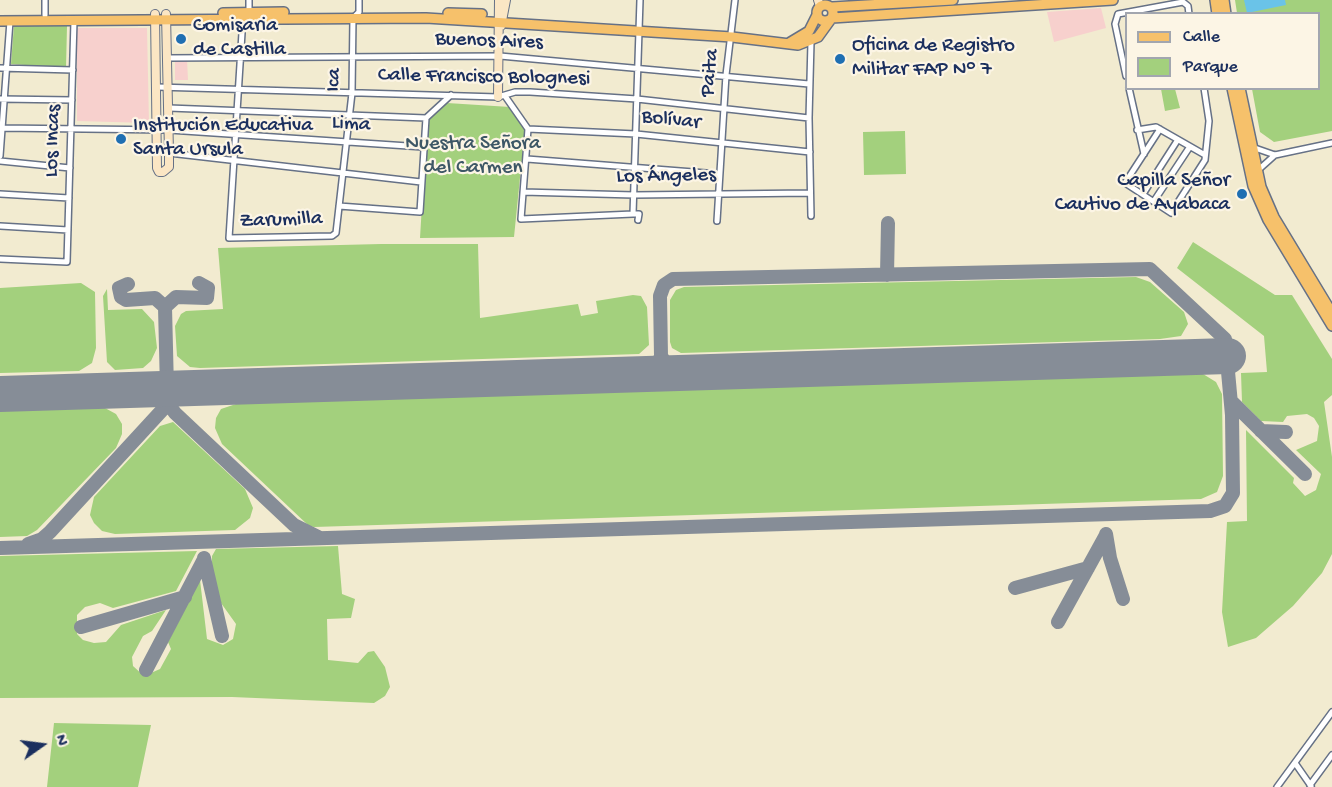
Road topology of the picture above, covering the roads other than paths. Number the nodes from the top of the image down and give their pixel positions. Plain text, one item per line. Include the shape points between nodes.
1 (45, 0) edge
2 (249, 0) edge
3 (359, 0) edge
4 (499, 0) edge
5 (506, 0) edge
6 (639, 0) edge
7 (735, 0) edge
8 (810, 0) edge
9 (953, 0) edge
10 (1113, 0) edge
11 (1150, 0) edge
12 (1151, 7) junction
13 (899, 8) junction
14 (826, 9) edge
15 (1127, 12) edge
16 (1190, 12) edge
17 (1125, 13) edge
18 (0, 15) edge
19 (45, 15) junction
20 (356, 15) junction
21 (166, 16) junction
22 (246, 16) junction
23 (155, 17) junction
24 (501, 20) junction
25 (0, 21) edge
26 (10, 21) junction
27 (74, 21) junction
28 (638, 29) junction
29 (732, 37) junction
30 (811, 42) junction
31 (787, 44) junction
32 (500, 56) junction
33 (353, 57) junction
34 (168, 58) junction
35 (240, 59) junction
36 (0, 68) edge
37 (8, 68) junction
38 (638, 68) junction
39 (73, 70) junction
40 (1125, 70) edge
41 (726, 75) junction
42 (809, 84) junction
43 (157, 87) junction
44 (168, 87) junction
45 (238, 88) junction
46 (1129, 90) edge
47 (1204, 90) edge
48 (1232, 90) edge
49 (1240, 90) edge
50 (352, 93) junction
51 (451, 95) junction
52 (501, 97) junction
53 (3, 99) edge
54 (637, 99) junction
55 (72, 100) junction
56 (169, 108) junction
57 (235, 109) junction
58 (724, 109) junction
59 (349, 114) junction
60 (426, 118) junction
61 (809, 118) junction
62 (1, 128) edge
63 (71, 129) junction
64 (528, 129) junction
65 (1160, 129) junction
66 (157, 130) junction
67 (169, 130) junction
68 (1137, 130) junction
69 (636, 134) junction
70 (234, 135) junction
71 (345, 141) junction
72 (1178, 141) junction
73 (722, 143) junction
74 (1332, 143) edge
75 (1250, 146) junction
76 (423, 147) junction
77 (1189, 148) junction
78 (810, 152) junction
79 (169, 153) junction
80 (1144, 154) junction
81 (1205, 155) junction
82 (1275, 155) junction
83 (0, 156) edge
84 (232, 159) junction
85 (527, 159) junction
86 (0, 161) edge
87 (70, 168) junction
88 (635, 168) junction
89 (1253, 173) junction
90 (341, 174) junction
91 (719, 174) junction
92 (421, 182) junction
93 (523, 192) junction
94 (718, 192) junction
95 (810, 193) junction
96 (0, 194) edge
97 (1143, 194) junction
98 (634, 195) junction
99 (69, 198) junction
100 (1154, 201) junction
101 (339, 206) junction
102 (633, 213) junction
103 (811, 216) dead end
104 (638, 220) dead end
105 (717, 221) dead end
106 (0, 226) edge
107 (68, 230) junction
108 (335, 235) joint
109 (0, 259) edge
110 (1323, 304) junction
111 (1332, 313) edge
112 (1332, 326) edge
113 (1332, 712) edge
114 (1332, 755) edge
115 (1295, 763) junction
116 (1311, 786) edge
117 (1277, 787) edge

1 - 19 street
2 - 22 street
3 - 20 street, Ica
4 - 24 street
5 - 24 street
6 - 28 street
7 - 29 street, Paita
8 - 14 street
9 - 13 main road
10 - 13 main road
11 - 12 street
12 - 15 street
12 - 16 street via 1183,2
13 - 14 main road
14 - 30 main road via 818,38
14 - 31 main road via 801,38
17 - 40 street via 1115,18
18 - 19 main road
19 - 23 main road
20 - 22 main road
20 - 24 main road
20 - 33 street, Ica
21 - 22 main road
21 - 23 main road
21 - 34 street
22 - 35 street
23 - 27 main road
23 - 43 street
24 - 28 main road
24 - 32 street
25 - 26 main road
26 - 27 main road
26 - 37 street
27 - 39 street, Los Incas
28 - 29 main road via 722,32
28 - 38 street
29 - 31 main road
29 - 41 street, Paita
30 - 31 main road
30 - 42 street
32 - 33 street, Buenos Aires
32 - 38 street, Buenos Aires
32 - 52 street
33 - 35 street, Buenos Aires
33 - 50 street, Ica
34 - 35 street, Buenos Aires
34 - 44 street
35 - 45 street
36 - 37 street
37 - 39 street
37 - 53 street
38 - 41 street, Buenos Aires
38 - 54 street
39 - 55 street, Los Incas
41 - 42 street, Buenos Aires
41 - 58 street, Paita
42 - 61 street
43 - 44 street, Calle Francisco Bolognesi
43 - 66 street
44 - 45 street, Calle Francisco Bolognesi
44 - 56 street
45 - 50 street, Calle Francisco Bolognesi
45 - 57 street
46 - 68 street
47 - 81 street via 1209,121
48 - 89 main road
49 - 75 main road
50 - 51 street, Calle Francisco Bolognesi
50 - 59 street, Ica
51 - 52 street, Calle Francisco Bolognesi
51 - 60 street
52 - 54 street, Calle Francisco Bolognesi via 515,92
52 - 64 street
53 - 55 street
53 - 62 street
54 - 58 street, Calle Francisco Bolognesi
54 - 69 street
55 - 63 street, Los Incas
56 - 57 street
56 - 67 street
57 - 59 street
57 - 70 street
58 - 61 street, Calle Francisco Bolognesi
58 - 73 street, Paita
59 - 60 street
59 - 71 street, Ica
60 - 76 street
61 - 78 street
62 - 63 street, Lima
62 - 83 street
63 - 66 street, Lima
63 - 87 street, Los Incas
64 - 69 street, Bolívar
64 - 85 street
65 - 68 street
65 - 72 street
65 - 80 street
66 - 67 street, Lima
66 - 79 street via 159,172 168,169
67 - 70 street, Lima
67 - 79 street
68 - 80 street
69 - 73 street, Bolívar
69 - 88 street
70 - 71 street, Lima
70 - 84 street
71 - 76 street, Lima
71 - 90 street, Ica
72 - 77 street
72 - 97 street
73 - 78 street, Bolívar
73 - 91 street, Paita
74 - 82 street
75 - 82 street
75 - 89 main road
76 - 92 street
77 - 81 street
77 - 100 street
78 - 95 street
79 - 84 street
80 - 97 street via 1125,183
81 - 100 street via 1171,213
82 - 89 street
84 - 90 street
84 - 108 street, Zarumilla via 228,238
85 - 88 street
85 - 93 street
86 - 87 street
87 - 99 street, Los Incas
88 - 91 street
88 - 98 street
89 - 110 main road via 1268,220
90 - 92 street
90 - 101 street, Ica
91 - 94 street, Paita
92 - 101 street, Zarumilla via 419,213
93 - 98 street, Los Ángeles
93 - 102 street via 521,219
94 - 95 street, Los Ángeles
94 - 98 street, Los Ángeles
94 - 105 street, Paita
95 - 103 street
96 - 99 street
97 - 100 street
98 - 102 street
99 - 107 street, Los Incas
101 - 108 street, Ica
102 - 104 street via 639,214
106 - 107 street
107 - 109 street, Los Incas via 67,262
110 - 111 main road
110 - 112 main road
113 - 115 street
114 - 116 street
115 - 116 street
115 - 117 street

